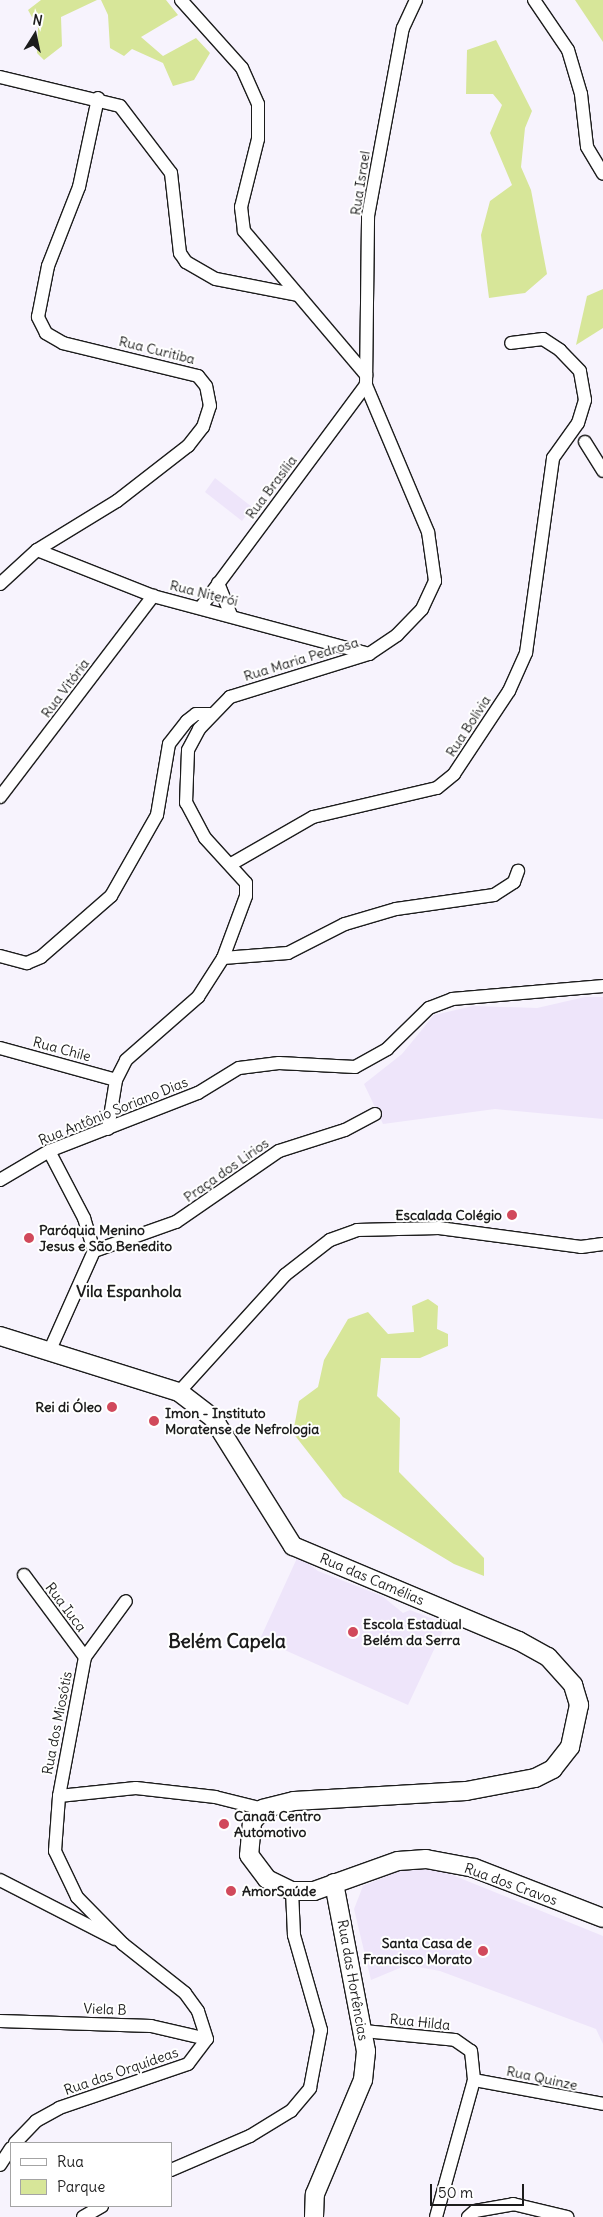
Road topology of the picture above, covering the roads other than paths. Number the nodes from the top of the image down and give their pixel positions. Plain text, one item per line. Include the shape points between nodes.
1 (181, 0) edge
2 (416, 0) edge
3 (534, 0) edge
4 (0, 77) edge
5 (98, 98) junction
6 (603, 174) edge
7 (298, 295) junction
8 (511, 343) dead end
9 (366, 380) junction
10 (585, 442) dead end
11 (599, 458) edge
12 (603, 471) edge
13 (37, 550) junction
14 (218, 583) junction
15 (0, 584) edge
16 (153, 596) junction
17 (200, 607) junction
18 (231, 616) junction
19 (369, 654) junction
20 (210, 714) junction
21 (0, 797) edge
22 (232, 863) junction
23 (518, 871) dead end
24 (0, 956) edge
25 (223, 958) junction
26 (603, 986) edge
27 (0, 1048) edge
28 (116, 1080) junction
29 (375, 1114) dead end
30 (108, 1129) junction
31 (49, 1151) junction
32 (0, 1180) edge
33 (603, 1244) edge
34 (94, 1251) junction
35 (0, 1336) edge
36 (50, 1350) junction
37 (179, 1392) junction
38 (24, 1575) dead end
39 (126, 1601) dead end
40 (85, 1657) junction
41 (59, 1796) junction
42 (263, 1809) junction
43 (0, 1880) edge
44 (334, 1883) junction
45 (292, 1891) junction
46 (603, 1918) edge
47 (124, 1944) junction
48 (0, 2021) edge
49 (364, 2031) junction
50 (207, 2039) junction
51 (474, 2080) junction
52 (603, 2104) edge
53 (16, 2142) edge
54 (10, 2150) edge
55 (0, 2165) edge
56 (172, 2170) edge
57 (100, 2207) edge
58 (83, 2217) edge
59 (314, 2217) edge
60 (436, 2217) edge
61 (468, 2217) edge
62 (567, 2217) edge

1 - 7 street, Rua Maria Pedrosa via 242,68 258,104 258,139 241,207 244,231
2 - 9 street, Rua Israel via 403,28 368,216
3 - 6 street via 568,50 581,94 587,147
4 - 5 street
5 - 7 street via 120,106 171,173 180,253 186,262 216,279
5 - 13 street, Rua Curitiba via 79,187 48,266 38,317 46,333 63,343 198,376 206,386 210,406 203,427 188,446 117,501
7 - 9 street, Rua Maria Pedrosa
8 - 22 street, Rua Bolívia via 543,339 580,371 585,387 582,412 553,458 526,654 509,691 454,774 421,794 313,818
9 - 14 street, Rua Brasília
9 - 19 street, Rua Maria Pedrosa via 428,532 436,568 435,581 422,609 398,635
10 - 11 street
11 - 12 street
13 - 15 street, Rua Curitiba
13 - 16 street, Rua Niterói
14 - 17 street, Rua Brasília
14 - 18 street
16 - 17 street, Rua Niterói
16 - 21 street, Rua Vitória
17 - 18 street, Rua Niterói
18 - 19 street, Rua Niterói
19 - 20 street, Rua Maria Pedrosa via 230,697
20 - 22 street, Rua Maria Pedrosa via 188,750 186,803 205,838
20 - 24 street via 192,718 170,744 157,815 111,896 41,956 27,963
22 - 25 street, Rua Maria Pedrosa via 246,883 246,896
23 - 25 street via 514,882 494,895 396,909 345,924 288,953
25 - 28 street, Rua Maria Pedrosa via 198,997 143,1041
26 - 30 street, Rua Antônio Soriano Dias via 452,999 428,1008 387,1049 355,1066 279,1063 238,1068 198,1093
27 - 28 street, Rua Chile
28 - 30 street, Rua Maria Pedrosa
29 - 34 street, Praça dos Lirios via 345,1130 279,1151 176,1222
30 - 31 street, Rua Antônio Soriano Dias
31 - 32 street, Rua Antônio Soriano Dias
31 - 34 street via 84,1218
33 - 37 street via 581,1246 438,1228 357,1230 330,1240 285,1275
34 - 36 street
35 - 36 main road, Rua das Camélias
36 - 37 main road, Rua das Camélias
37 - 42 main road, Rua das Camélias via 213,1418 293,1546 519,1641 565,1674 579,1705 563,1759 536,1778 466,1791 294,1801
38 - 40 street, Rua Iuca
39 - 40 street
40 - 41 street, Rua dos Miosótis
41 - 42 street via 136,1788 215,1797
41 - 47 street via 55,1851 63,1874 77,1897
42 - 45 main road, Rua dos Cravos via 252,1822 249,1855 267,1879
43 - 47 street
44 - 45 main road, Rua dos Cravos via 314,1891
44 - 46 main road, Rua dos Cravos via 398,1861 426,1859 474,1868
44 - 49 main road, Rua das Hortências
45 - 56 street via 294,1934 321,2030 310,2088 291,2111 250,2136
47 - 50 street via 185,1994 198,2011
48 - 50 street, Viela B via 151,2026
49 - 51 street, Rua Hilda via 454,2040 471,2051
49 - 59 main road, Rua das Hortências via 363,2080 315,2194
50 - 53 street, Rua das Orquídeas via 188,2064 59,2108 36,2121
51 - 52 street, Rua Quinze
51 - 60 street
54 - 55 street
57 - 58 street
61 - 62 street via 475,2211 513,2204

